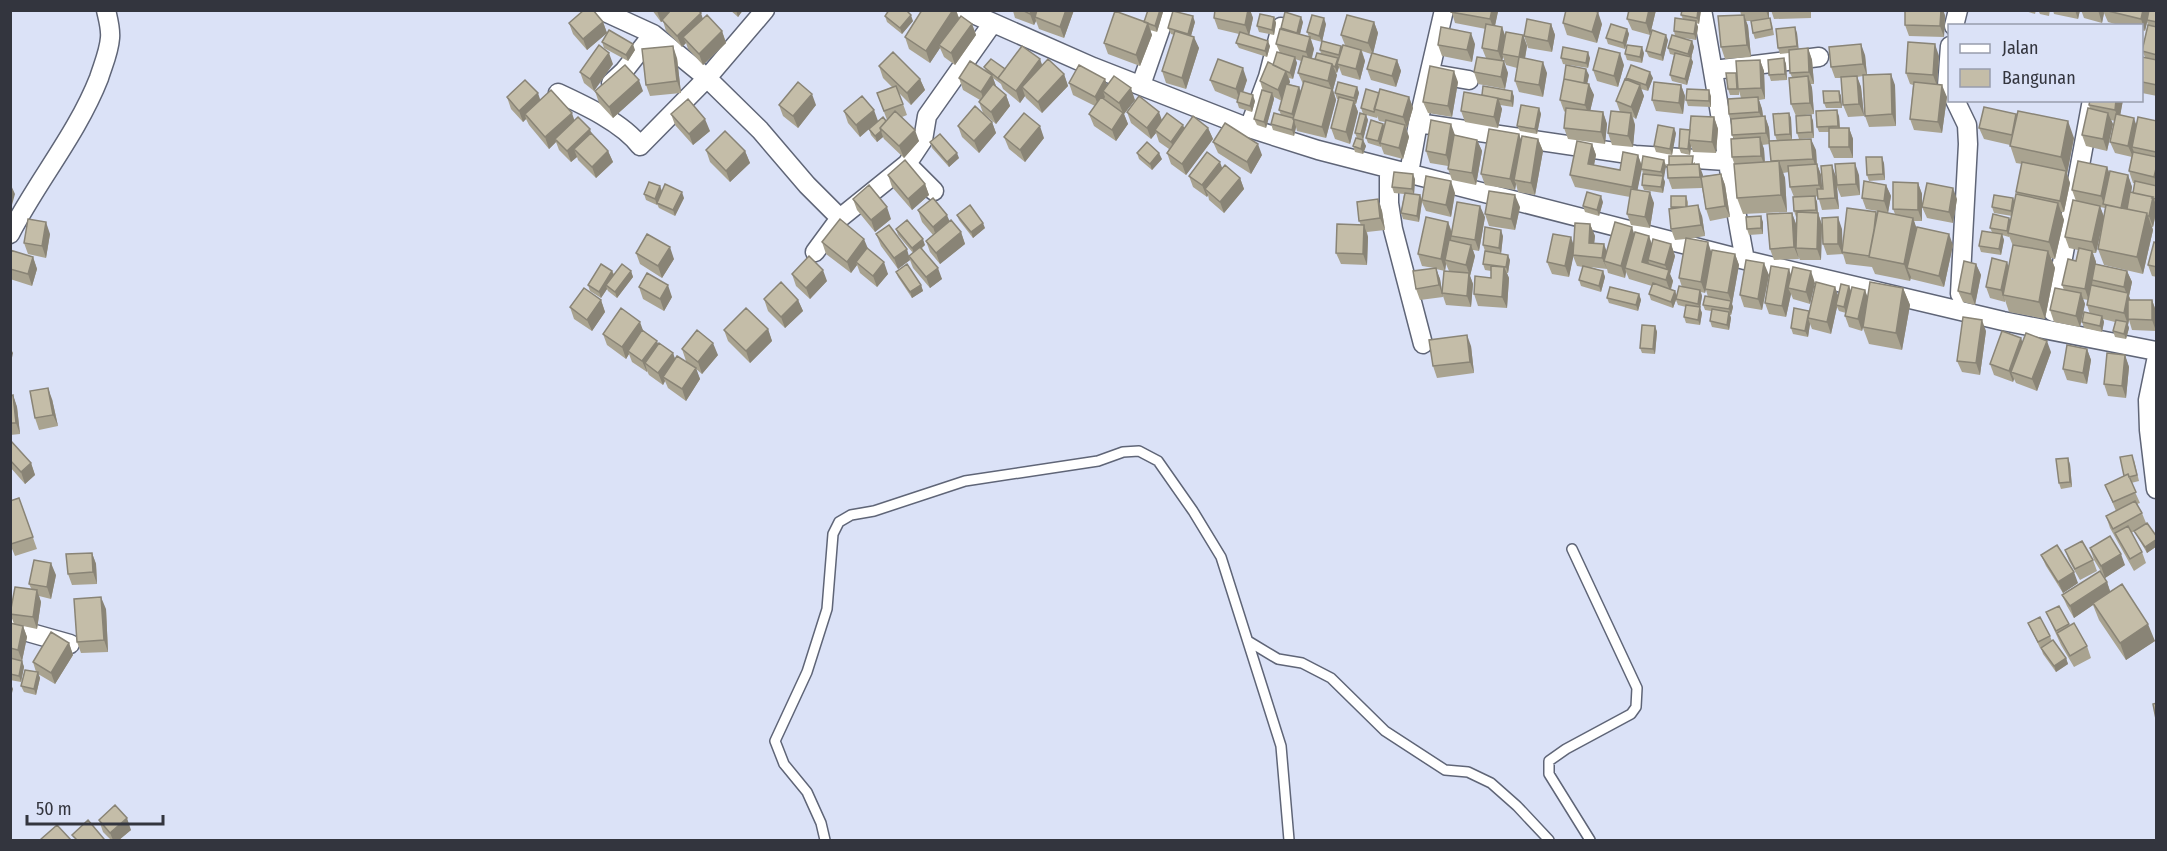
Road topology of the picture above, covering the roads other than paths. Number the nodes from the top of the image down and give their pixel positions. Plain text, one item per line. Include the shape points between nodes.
1 (106, 10) edge
2 (765, 10) edge
3 (964, 10) edge
4 (1167, 10) edge
5 (1444, 10) edge
6 (1702, 10) edge
7 (605, 12) edge
8 (992, 24) junction
9 (1281, 27) edge
10 (652, 34) junction
11 (1819, 57) dead end
12 (1713, 70) junction
13 (1429, 73) junction
14 (1948, 73) edge
15 (708, 78) junction
16 (1469, 80) dead end
17 (1141, 85) junction
18 (1948, 88) edge
19 (558, 93) dead end
20 (1957, 102) edge
21 (2092, 102) edge
22 (587, 106) junction
23 (1418, 123) junction
24 (1249, 128) junction
25 (1726, 160) junction
26 (907, 164) junction
27 (1389, 170) junction
28 (1409, 173) junction
29 (934, 191) dead end
30 (840, 218) junction
31 (10, 234) edge
32 (815, 252) dead end
33 (1745, 260) junction
34 (1959, 311) junction
35 (2050, 329) junction
36 (1423, 344) dead end
37 (2157, 351) edge
38 (2157, 361) edge
39 (2157, 489) edge
40 (1572, 549) dead end
41 (10, 627) edge
42 (1248, 641) junction
43 (70, 644) edge
44 (825, 840) edge
45 (1289, 840) edge
46 (1549, 840) edge
47 (1590, 840) edge

1 - 31 street via 111,37 91,97
2 - 15 street
3 - 8 street
4 - 17 street
5 - 13 street
6 - 12 street
7 - 10 street
8 - 17 street
8 - 26 street via 927,116 923,140
9 - 24 street
10 - 15 street
10 - 22 street via 624,71
11 - 12 street
12 - 25 street
13 - 16 street
13 - 23 street
14 - 18 street
15 - 22 street via 640,147 634,138
15 - 30 street
17 - 24 street
19 - 22 street
20 - 34 street via 1967,124 1968,144
21 - 35 street
23 - 25 street via 1635,155
23 - 28 street
24 - 27 street
25 - 33 street
26 - 29 street
26 - 30 street
27 - 28 street
27 - 36 street via 1393,228
28 - 33 street
30 - 32 street
33 - 34 street
34 - 35 street
35 - 37 street
38 - 39 street via 2148,400
40 - 47 lane via 1637,688 1636,707 1631,714 1549,761 1549,774
41 - 43 street
42 - 44 lane via 1221,557 1158,461 1139,451 965,481 874,512 851,515 839,522 833,534 826,609 807,672 775,741 784,764 807,792
42 - 45 lane via 1281,746
42 - 46 lane via 1278,659 1302,663 1331,678 1385,731 1445,770 1468,772 1491,783

